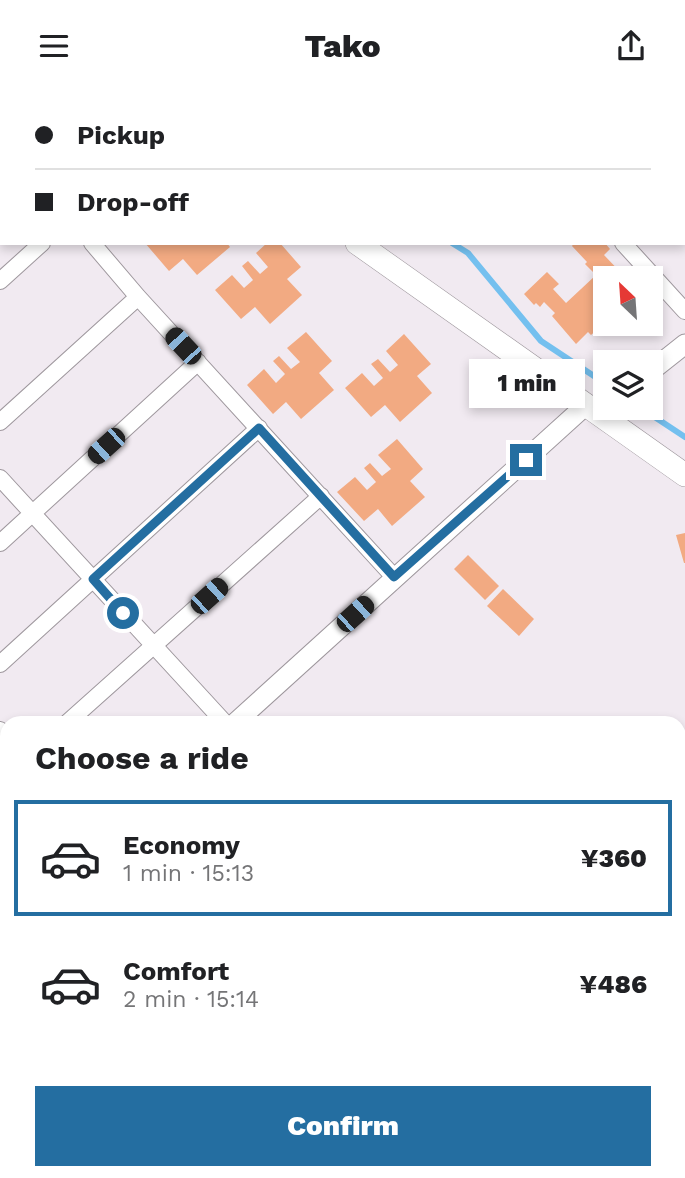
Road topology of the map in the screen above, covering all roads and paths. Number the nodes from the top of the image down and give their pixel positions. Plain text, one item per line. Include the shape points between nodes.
1 (40, 245) edge
2 (94, 245) edge
3 (360, 245) edge
4 (625, 245) edge
5 (0, 281) edge
6 (138, 297) junction
7 (685, 311) edge
8 (685, 344) edge
9 (663, 361) edge
10 (198, 362) junction
11 (593, 406) edge
12 (593, 412) edge
13 (612, 420) edge
14 (0, 422) edge
15 (259, 428) junction
16 (685, 475) edge
17 (0, 478) edge
18 (321, 496) junction
19 (32, 514) junction
20 (0, 543) edge
21 (394, 577) junction
22 (93, 579) junction
23 (154, 645) junction
24 (0, 664) edge
25 (75, 716) edge
26 (219, 716) edge
27 (243, 716) edge

1 - 5 street
2 - 6 street
3 - 11 main road
4 - 7 street
6 - 10 street
6 - 14 street
8 - 9 street
10 - 15 street
10 - 19 street
12 - 21 street
13 - 16 main road
15 - 18 street
15 - 22 street
17 - 19 street
18 - 21 street
18 - 23 street
19 - 20 street
19 - 22 street
21 - 27 street
22 - 23 street
22 - 24 street
23 - 25 street
23 - 26 street

